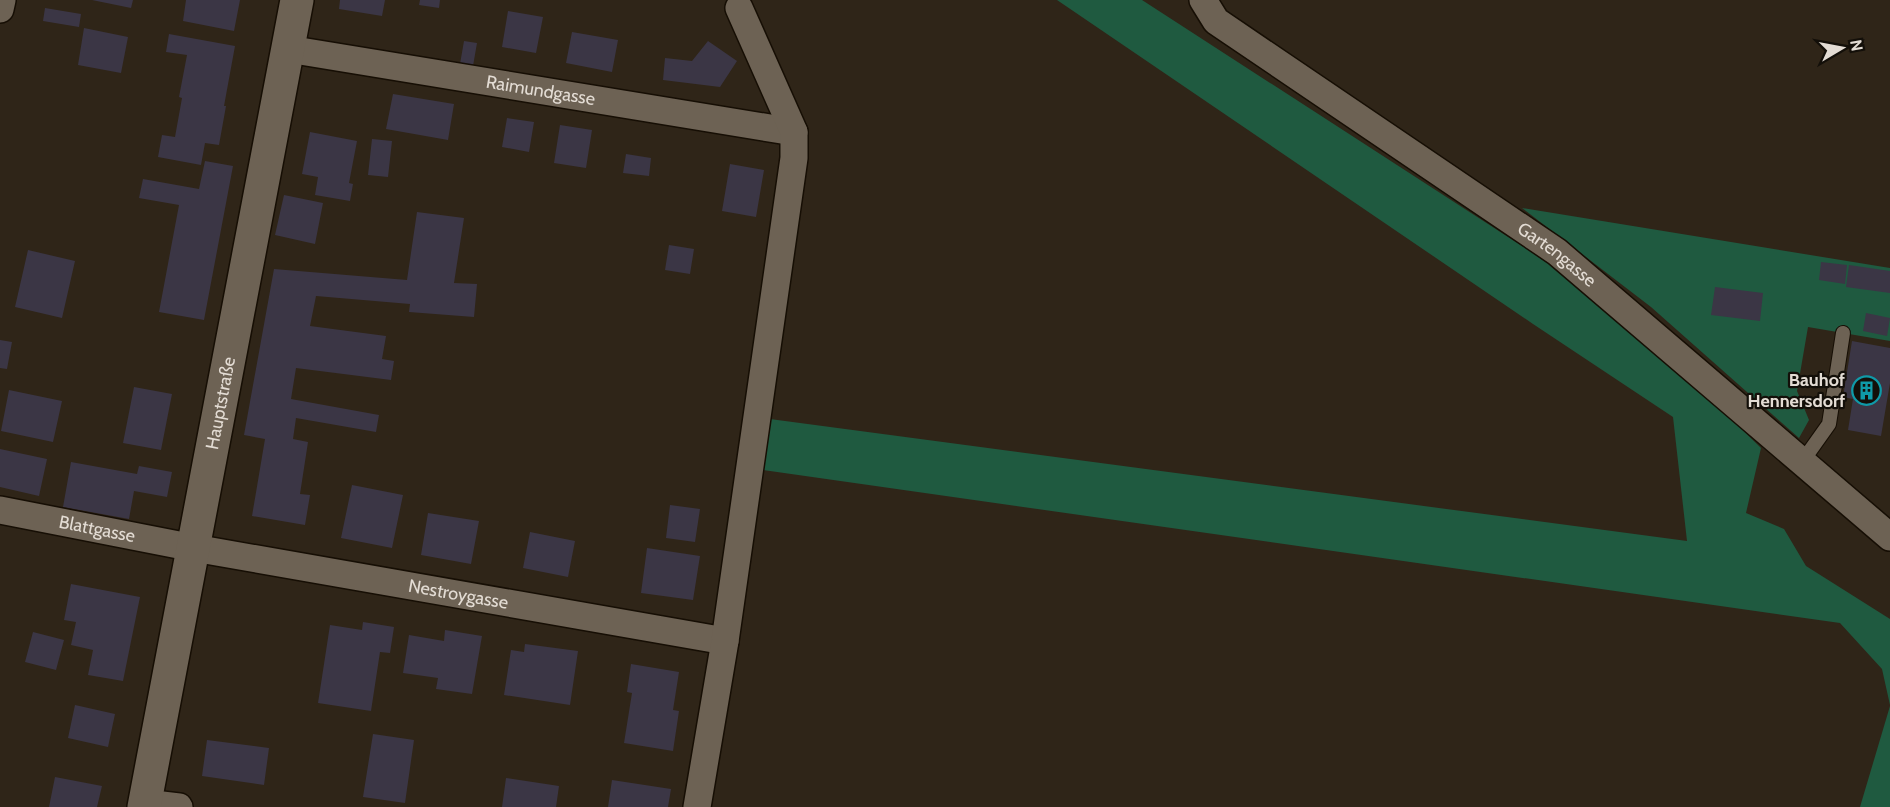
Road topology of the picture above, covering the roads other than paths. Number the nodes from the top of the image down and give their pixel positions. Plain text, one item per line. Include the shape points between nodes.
1 (2, 0) edge
2 (297, 0) edge
3 (1203, 0) edge
4 (739, 8) dead end
5 (0, 9) edge
6 (288, 49) junction
7 (794, 132) junction
8 (1843, 333) dead end
9 (1802, 462) junction
10 (0, 510) edge
11 (1890, 537) edge
12 (194, 549) junction
13 (725, 641) junction
14 (145, 805) edge
15 (179, 807) edge
16 (697, 807) edge

1 - 5 street
2 - 6 street, Hauptstraße
3 - 9 street, Gartengasse via 1216,21 1557,252
4 - 7 street
6 - 7 street, Raimundgasse
6 - 12 street, Hauptstraße
7 - 13 street via 794,158
8 - 9 lane via 1829,424
9 - 11 street, Gartengasse
10 - 12 street, Blattgasse
12 - 13 street, Nestroygasse
12 - 14 street, Hauptstraße
13 - 16 street
14 - 15 street

